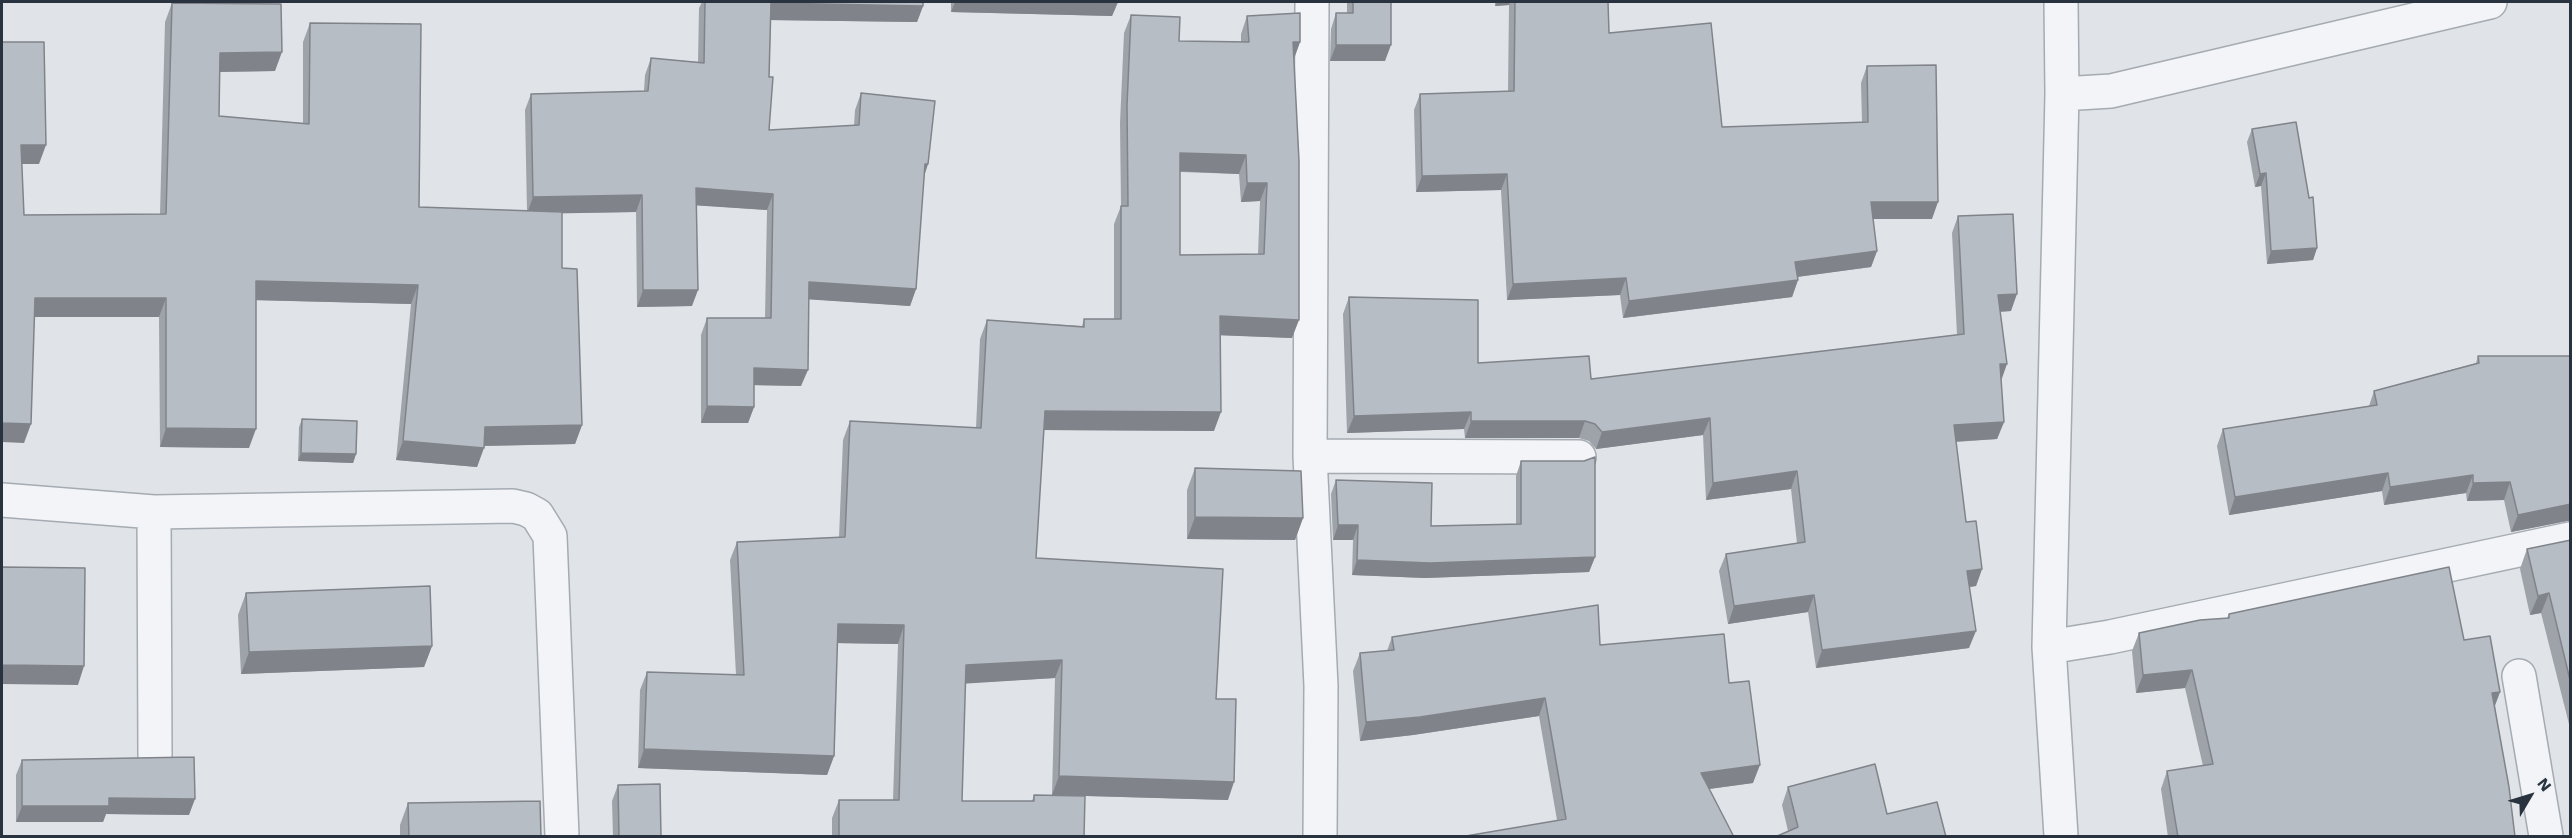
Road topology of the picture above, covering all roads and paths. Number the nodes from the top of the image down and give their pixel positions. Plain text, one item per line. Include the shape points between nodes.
1 (1312, 2) edge
2 (2061, 2) edge
3 (2490, 2) edge
4 (2062, 94) junction
5 (1310, 456) junction
6 (1579, 457) dead end
7 (2, 500) edge
8 (154, 512) junction
9 (2571, 539) edge
10 (2049, 647) junction
11 (2519, 676) dead end
12 (155, 756) edge
13 (562, 837) edge
14 (1320, 837) edge
15 (2061, 837) edge
16 (2546, 837) edge

1 - 5 street
2 - 4 street
3 - 4 street via 2111,91
4 - 10 street
5 - 6 street
5 - 14 street via 1322,686
7 - 8 street
8 - 12 street
8 - 13 street via 513,506 537,515 550,536
9 - 10 street
10 - 15 street
11 - 16 street

